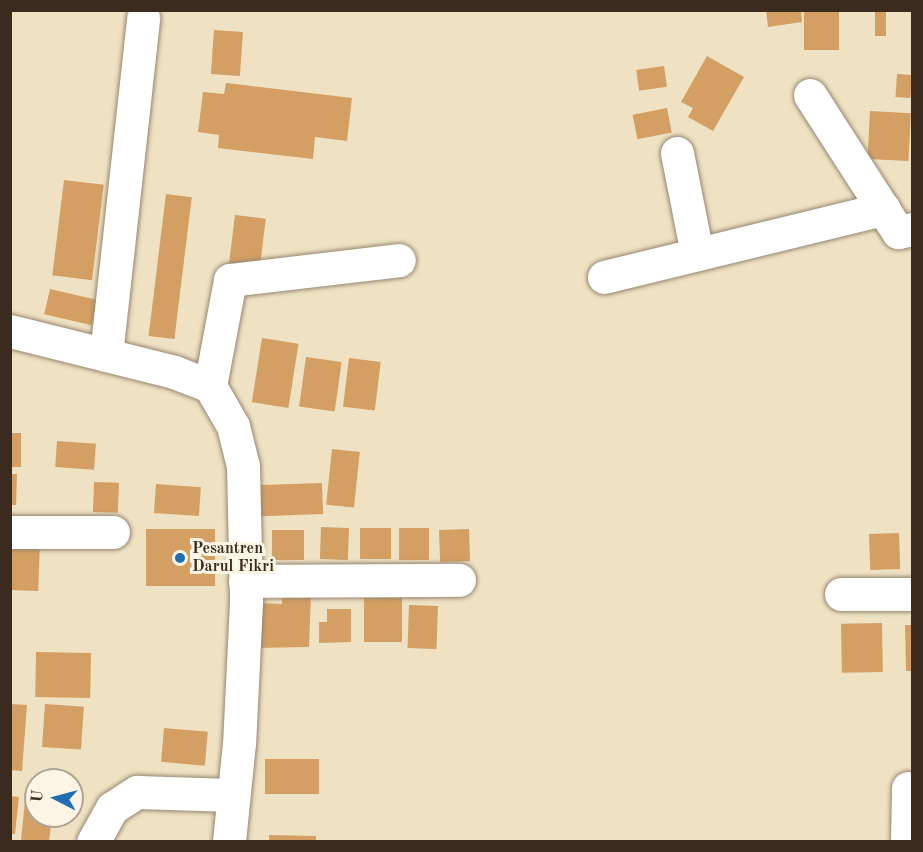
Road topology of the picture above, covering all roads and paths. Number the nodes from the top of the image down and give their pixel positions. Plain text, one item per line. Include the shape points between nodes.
1 (143, 18) dead end
2 (810, 95) dead end
3 (676, 153) dead end
4 (884, 209) junction
5 (912, 229) edge
6 (697, 254) junction
7 (399, 260) dead end
8 (604, 277) dead end
9 (10, 331) edge
10 (106, 355) junction
11 (210, 386) junction
12 (10, 532) edge
13 (113, 532) dead end
14 (459, 580) dead end
15 (245, 581) junction
16 (841, 594) dead end
17 (912, 594) edge
18 (908, 788) dead end
19 (232, 795) junction
20 (93, 842) edge
21 (229, 842) edge
22 (907, 842) edge

1 - 10 street
2 - 4 street
3 - 6 street
4 - 5 street via 898,232
4 - 6 street
6 - 8 street
7 - 11 street via 230,280
9 - 10 street
10 - 11 street
11 - 15 street via 239,440
12 - 13 street
14 - 15 street
15 - 19 street via 245,652
16 - 17 street
18 - 22 street
19 - 20 street via 137,792 112,808
19 - 21 street

